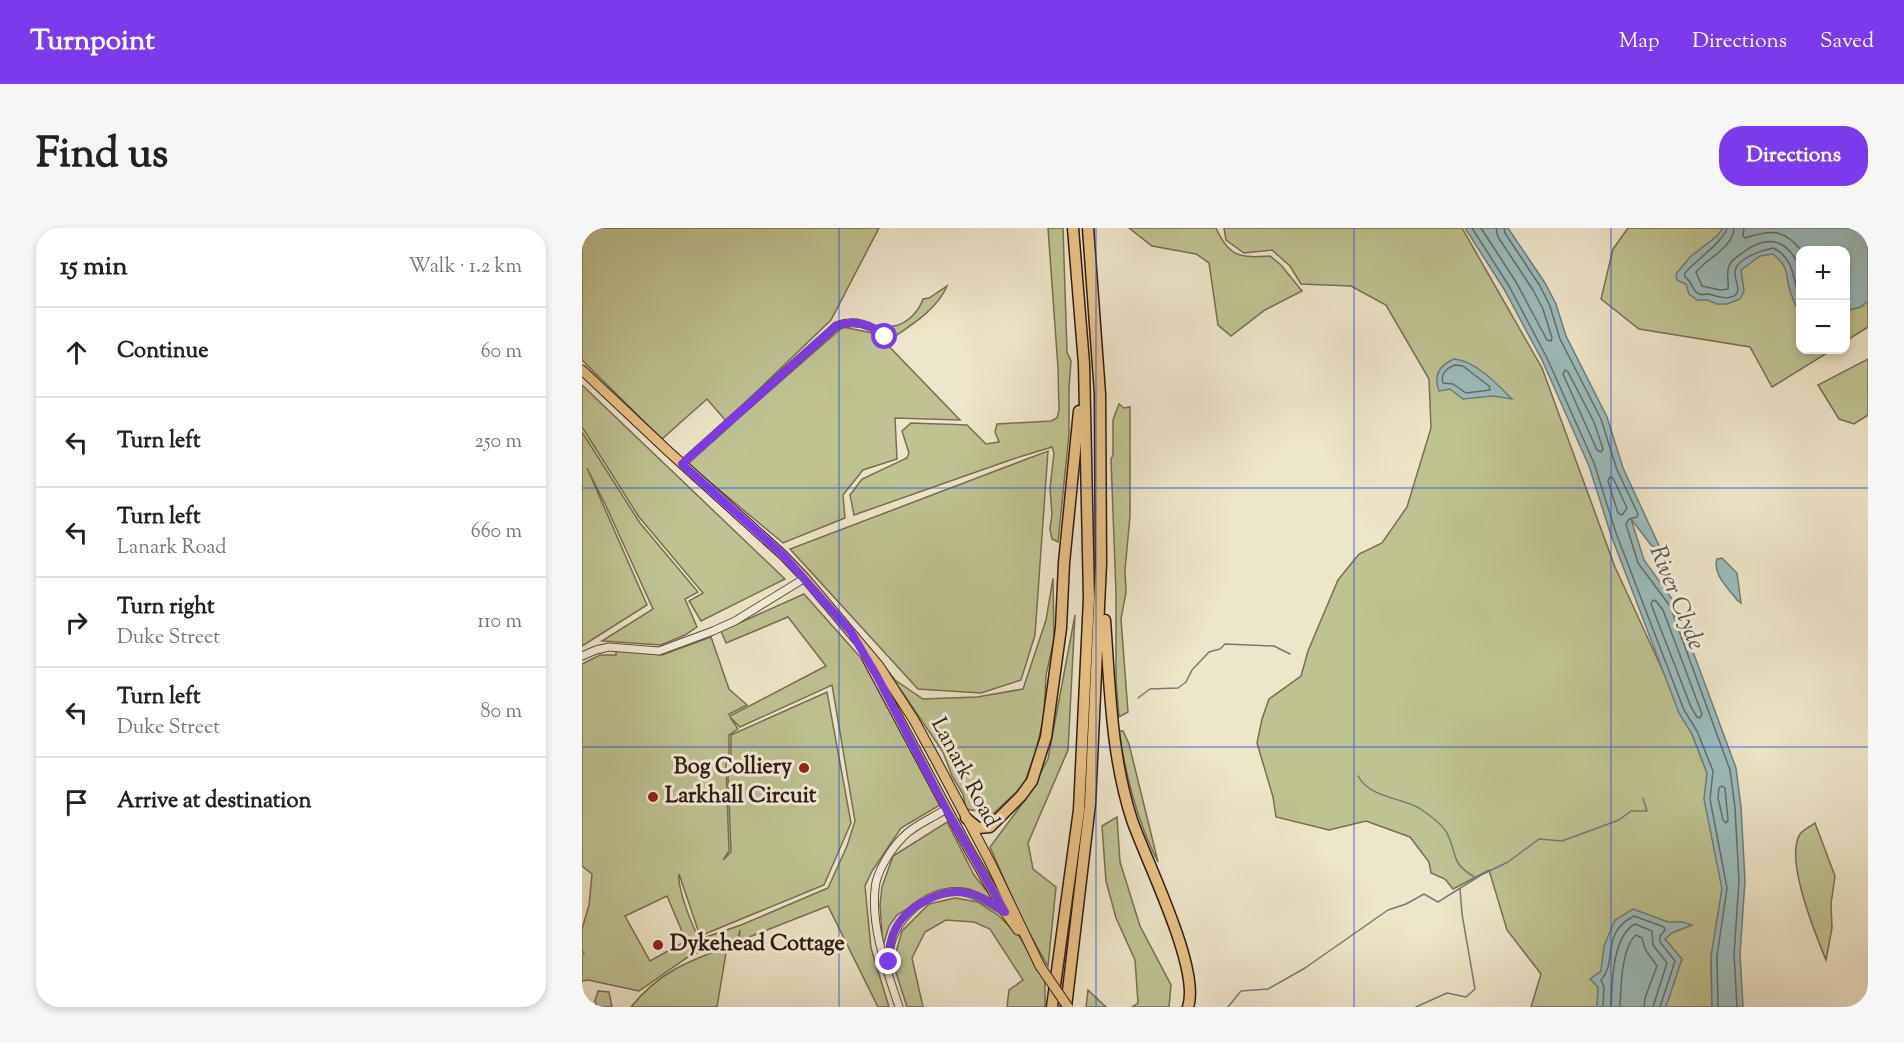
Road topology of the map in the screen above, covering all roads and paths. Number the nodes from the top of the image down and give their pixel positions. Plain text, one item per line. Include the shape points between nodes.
1 (1073, 228) edge
2 (1088, 228) edge
3 (885, 337) dead end
4 (1084, 364) junction
5 (582, 370) edge
6 (682, 464) junction
7 (1101, 575) junction
8 (805, 578) junction
9 (851, 632) junction
10 (582, 656) edge
11 (946, 809) junction
12 (964, 814) junction
13 (990, 827) junction
14 (977, 838) junction
15 (998, 901) junction
16 (1005, 912) junction
17 (1027, 941) junction
18 (900, 1007) edge
19 (1052, 1007) edge
20 (1067, 1007) edge
21 (1188, 1007) edge

1 - 4 highway
2 - 7 highway via 1100,394
3 - 6 street via 865,324 846,322 836,326
4 - 13 highway via 1046,738 1032,781
4 - 19 highway via 1089,598 1080,798
5 - 6 main road, Lanark Road
6 - 8 main road, Lanark Road
7 - 20 highway via 1090,804
7 - 21 highway via 1118,763 1132,819 1186,963 1191,986
8 - 9 main road, Lanark Road
8 - 10 street via 735,621 659,651 609,647
9 - 11 main road, Lanark Road
9 - 12 main road, Lanark Road via 885,674 914,720
11 - 12 main road
11 - 15 main road, Lanark Road
11 - 18 street via 904,836 885,861 875,887 882,956
12 - 13 highway via 978,828
12 - 14 main road, Lanark Road
13 - 14 highway
14 - 15 main road via 972,847
14 - 17 main road, Lanark Road
15 - 16 main road, Lanark Road
16 - 17 main road, Lanark Road
16 - 18 street via 963,892 941,894 918,904 898,924 892,937 889,962
17 - 20 main road, Lanark Road, bridge

